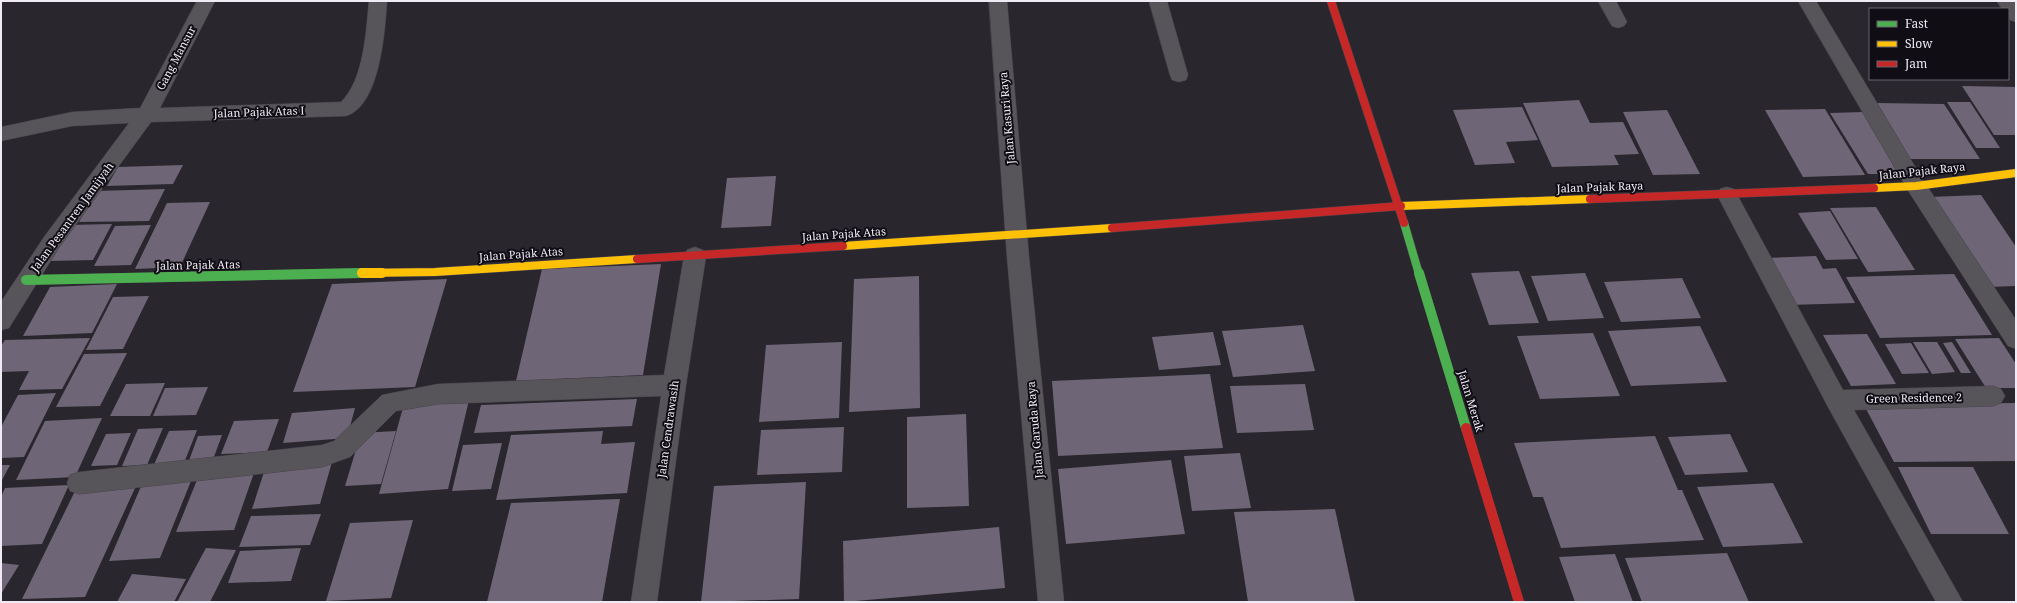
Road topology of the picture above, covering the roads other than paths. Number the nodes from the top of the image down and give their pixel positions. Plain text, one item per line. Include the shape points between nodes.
1 (206, 1) edge
2 (378, 1) edge
3 (998, 1) edge
4 (1158, 1) edge
5 (1331, 1) edge
6 (1607, 1) edge
7 (1807, 1) edge
8 (2006, 1) edge
9 (2016, 16) edge
10 (1618, 22) dead end
11 (1179, 75) dead end
12 (146, 115) junction
13 (1, 134) edge
14 (2016, 173) edge
15 (1916, 186) junction
16 (1727, 195) junction
17 (1399, 206) junction
18 (1016, 234) junction
19 (695, 256) junction
20 (1018, 258) joint
21 (26, 280) junction
22 (1, 321) edge
23 (2016, 339) edge
24 (674, 385) junction
25 (1993, 396) dead end
26 (1836, 400) junction
27 (79, 483) dead end
28 (644, 602) edge
29 (1051, 602) edge
30 (1519, 602) edge
31 (1950, 602) edge

1 - 12 street, Gang Mansur
2 - 12 street, Jalan Pajak Atas I via 375,40 361,88 352,105 346,109
3 - 18 street, Jalan Kasuri Raya
4 - 11 street
5 - 17 street
6 - 10 street
7 - 15 street
8 - 9 street
12 - 13 street via 72,119
12 - 21 street, Jalan Pesantren Jamijyah
14 - 15 street, Jalan Pajak Raya
15 - 16 street, Jalan Pajak Raya
15 - 23 street
16 - 17 street, Jalan Pajak Raya
16 - 26 street
17 - 18 street, Jalan Pajak Raya
17 - 30 street, Jalan Merak
18 - 19 street, Jalan Pajak Atas
18 - 20 street, Jalan Kasuri Raya
19 - 21 street, Jalan Pajak Atas via 435,272
19 - 24 street, Jalan Cendrawasih
20 - 29 street, Jalan Garuda Raya
21 - 22 street, Jalan Pesantren Jamijyah
24 - 27 street via 438,394 390,402 342,449 322,456
24 - 28 street, Jalan Cendrawasih
25 - 26 street, Green Residence 2
26 - 31 street

